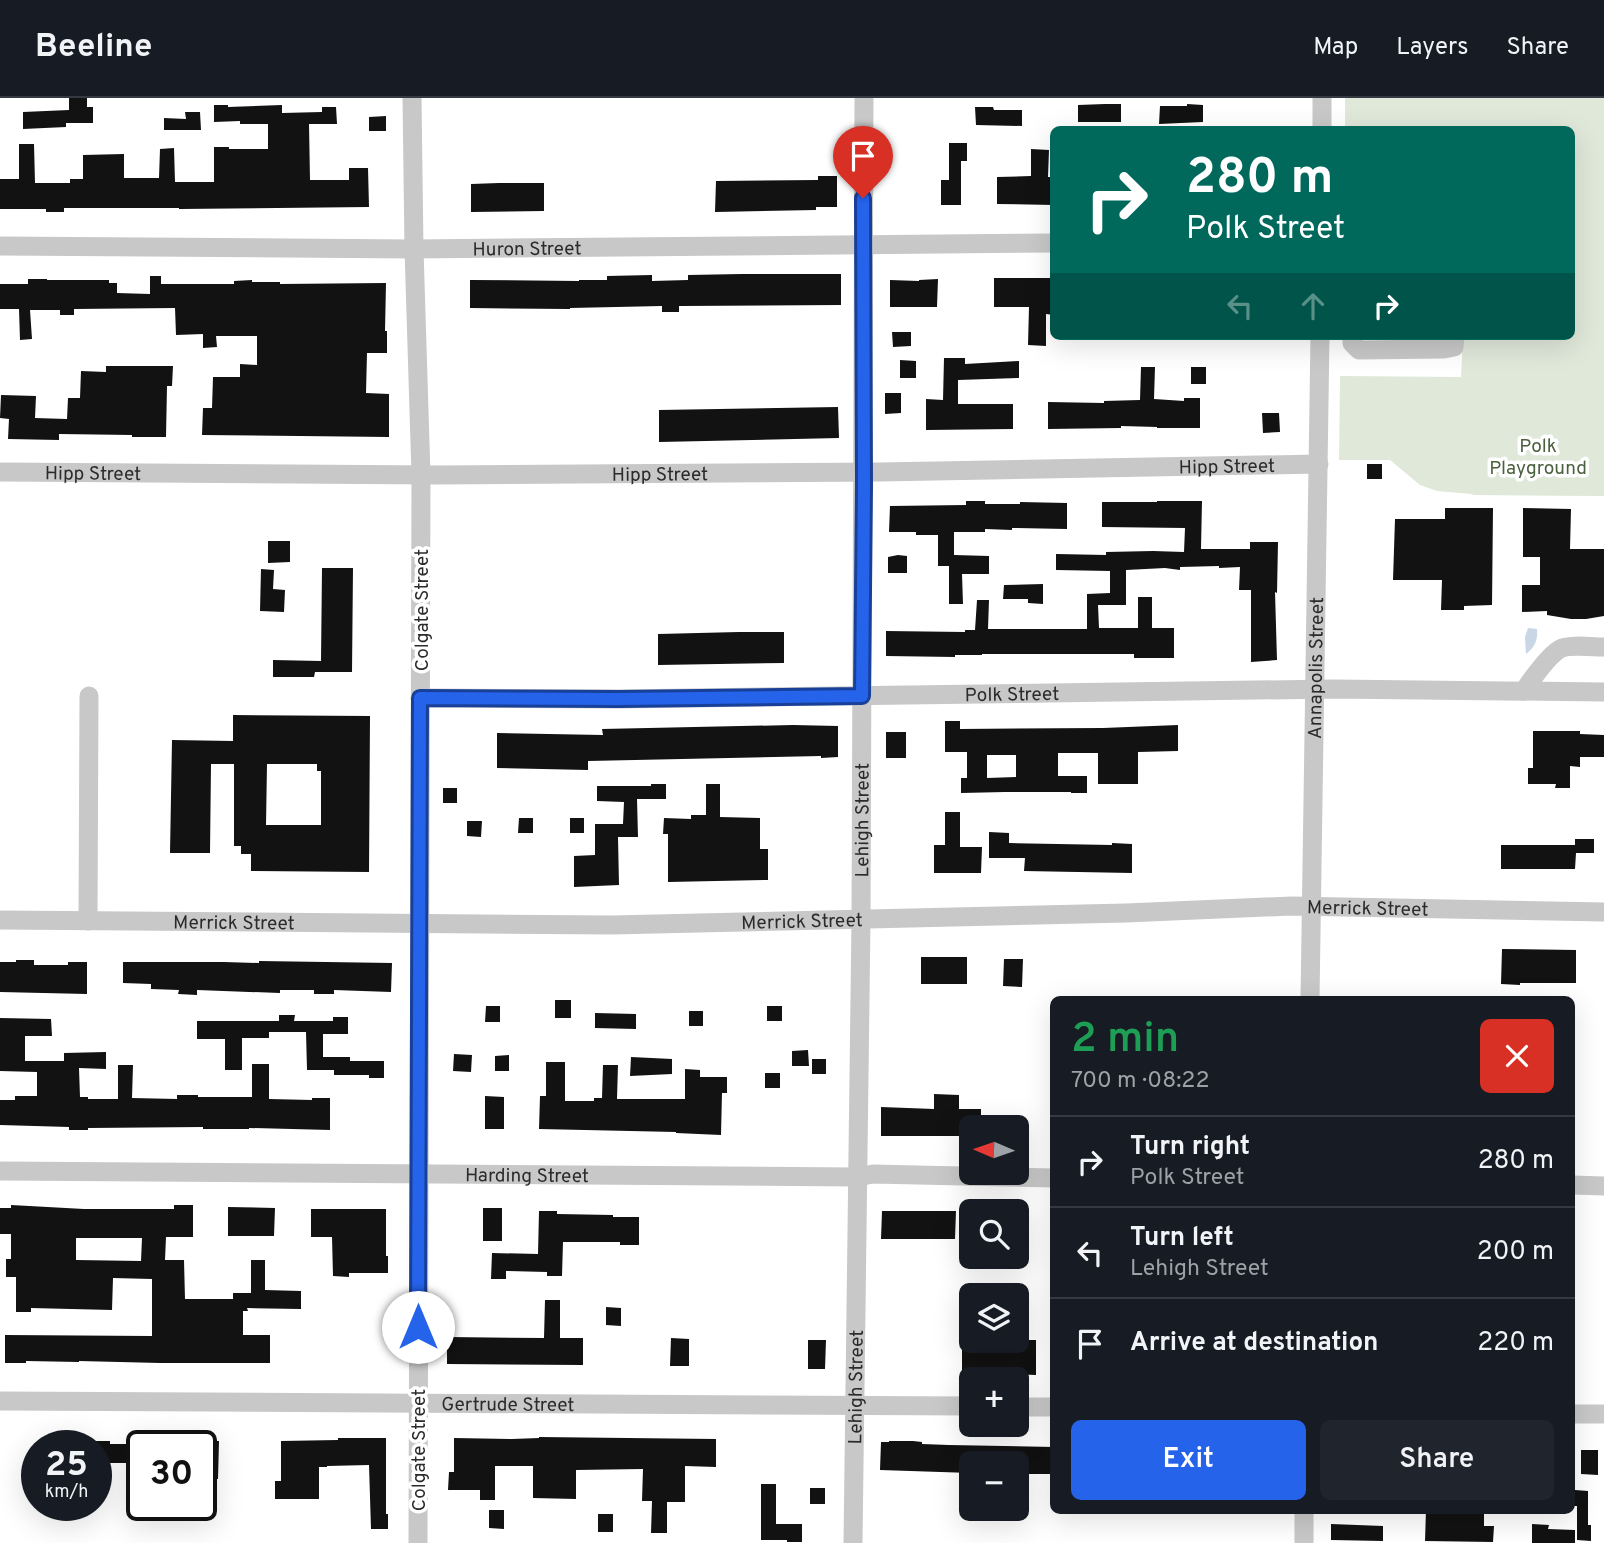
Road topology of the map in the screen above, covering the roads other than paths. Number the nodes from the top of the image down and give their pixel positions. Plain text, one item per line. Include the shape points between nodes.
1 (412, 98) edge
2 (864, 98) edge
3 (1322, 98) edge
4 (1322, 126) edge
5 (1050, 243) edge
6 (863, 244) junction
7 (0, 246) edge
8 (414, 249) junction
9 (1320, 340) edge
10 (1352, 340) edge
11 (1454, 340) edge
12 (1319, 464) junction
13 (0, 472) edge
14 (864, 472) junction
15 (421, 475) junction
16 (1604, 647) edge
17 (1316, 690) junction
18 (1524, 691) junction
19 (1604, 692) edge
20 (89, 696) dead end
21 (862, 696) junction
22 (420, 698) junction
23 (1311, 907) junction
24 (1604, 912) edge
25 (0, 920) edge
26 (861, 920) junction
27 (88, 921) junction
28 (419, 923) junction
29 (1310, 996) edge
30 (0, 1171) edge
31 (418, 1173) junction
32 (858, 1177) junction
33 (1050, 1178) edge
34 (1575, 1185) edge
35 (1604, 1186) edge
36 (0, 1401) edge
37 (418, 1403) junction
38 (855, 1405) junction
39 (959, 1406) edge
40 (1029, 1407) edge
41 (1050, 1407) edge
42 (1575, 1414) edge
43 (1604, 1414) edge
44 (1304, 1514) edge
45 (418, 1543) edge
46 (853, 1543) edge
47 (1304, 1543) edge

1 - 8 street, Colgate Street
2 - 6 street, Lehigh Street
3 - 4 street
5 - 6 street, Huron Street
6 - 8 street, Huron Street
6 - 14 street, Lehigh Street
7 - 8 street, Huron Street
8 - 15 street, Colgate Street
9 - 12 street, Annapolis Street
10 - 11 street via 1359,350 1444,349 1454,347
12 - 14 street, Hipp Street
12 - 17 street, Annapolis Street
13 - 15 street, Hipp Street
14 - 15 street, Hipp Street
14 - 21 street, Lehigh Street
15 - 22 street, Colgate Street
16 - 18 street via 1559,649
17 - 18 street, Polk Street
17 - 21 street, Polk Street
17 - 23 street, Annapolis Street
18 - 19 street, Polk Street
20 - 27 street
21 - 22 street, Polk Street
21 - 26 street, Lehigh Street
22 - 28 street, Colgate Street
23 - 24 street, Merrick Street
23 - 26 street, Merrick Street
23 - 29 street, Annapolis Street
25 - 27 street, Merrick Street
26 - 28 street, Merrick Street
26 - 32 street, Lehigh Street
27 - 28 street, Merrick Street
28 - 31 street, Colgate Street
30 - 31 street, Harding Street
31 - 32 street, Harding Street
31 - 37 street, Colgate Street
32 - 33 street, Harding Street
32 - 38 street, Lehigh Street
34 - 35 street
36 - 37 street, Gertrude Street
37 - 38 street, Gertrude Street
37 - 45 street, Colgate Street
38 - 39 street, Gertrude Street
38 - 46 street, Lehigh Street
40 - 41 street
42 - 43 street
44 - 47 street

